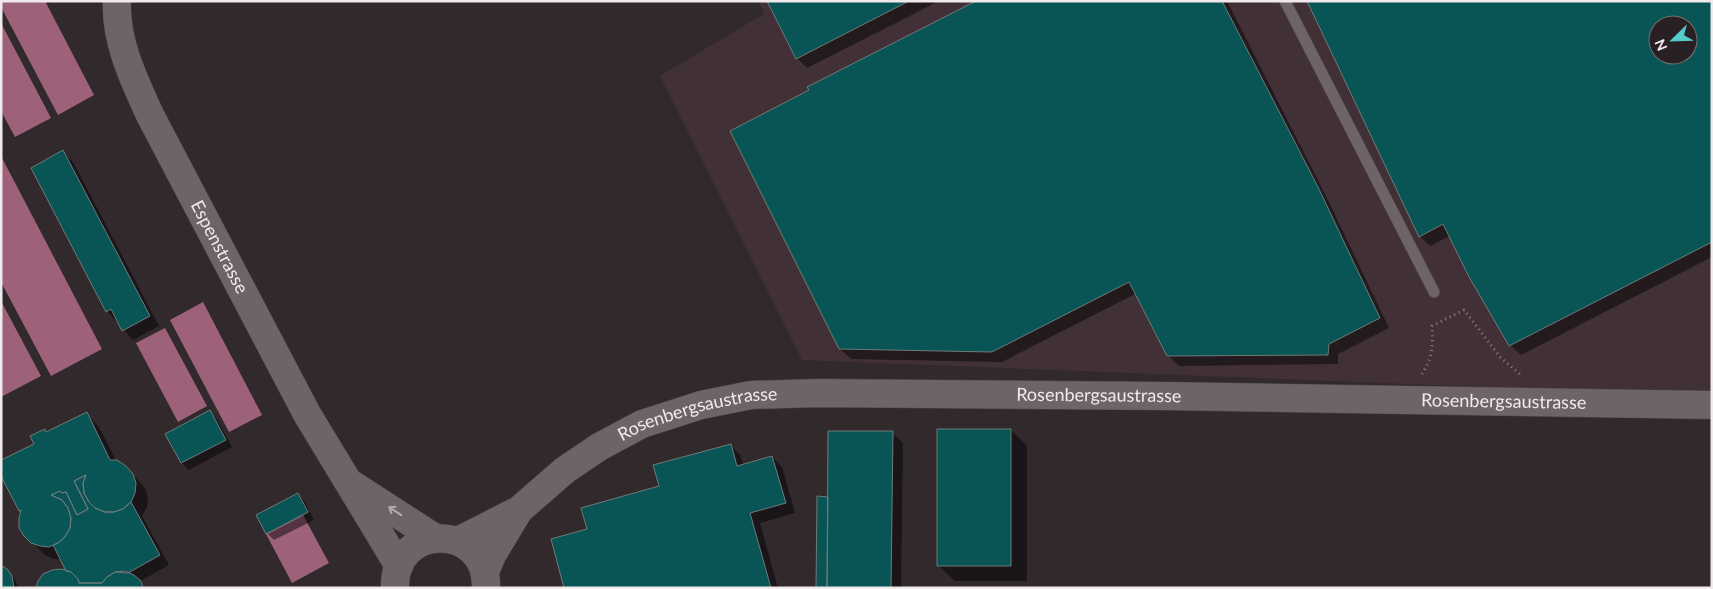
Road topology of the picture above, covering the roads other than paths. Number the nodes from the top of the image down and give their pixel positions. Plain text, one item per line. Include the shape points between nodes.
1 (117, 1) edge
2 (1285, 1) edge
3 (1434, 292) dead end
4 (1712, 405) edge
5 (350, 482) junction
6 (519, 510) junction
7 (446, 540) junction
8 (485, 580) edge
9 (396, 582) edge

1 - 5 street, Espenstrasse via 116,15 124,51 150,115 307,414
2 - 3 lane
4 - 6 street, Rosenbergsaustrasse via 1153,396 751,395 701,405 642,424 565,470
7 -> 5 street, Espenstrasse
5 - 9 street, Espenstrasse
6 - 7 street, Rosenbergsaustrasse
6 - 8 street, Rosenbergsaustrasse via 492,555
7 - 8 street, Espenstrasse via 470,548 479,559
7 - 9 street, Rosenbergsaustrasse via 423,541 413,547 405,556

